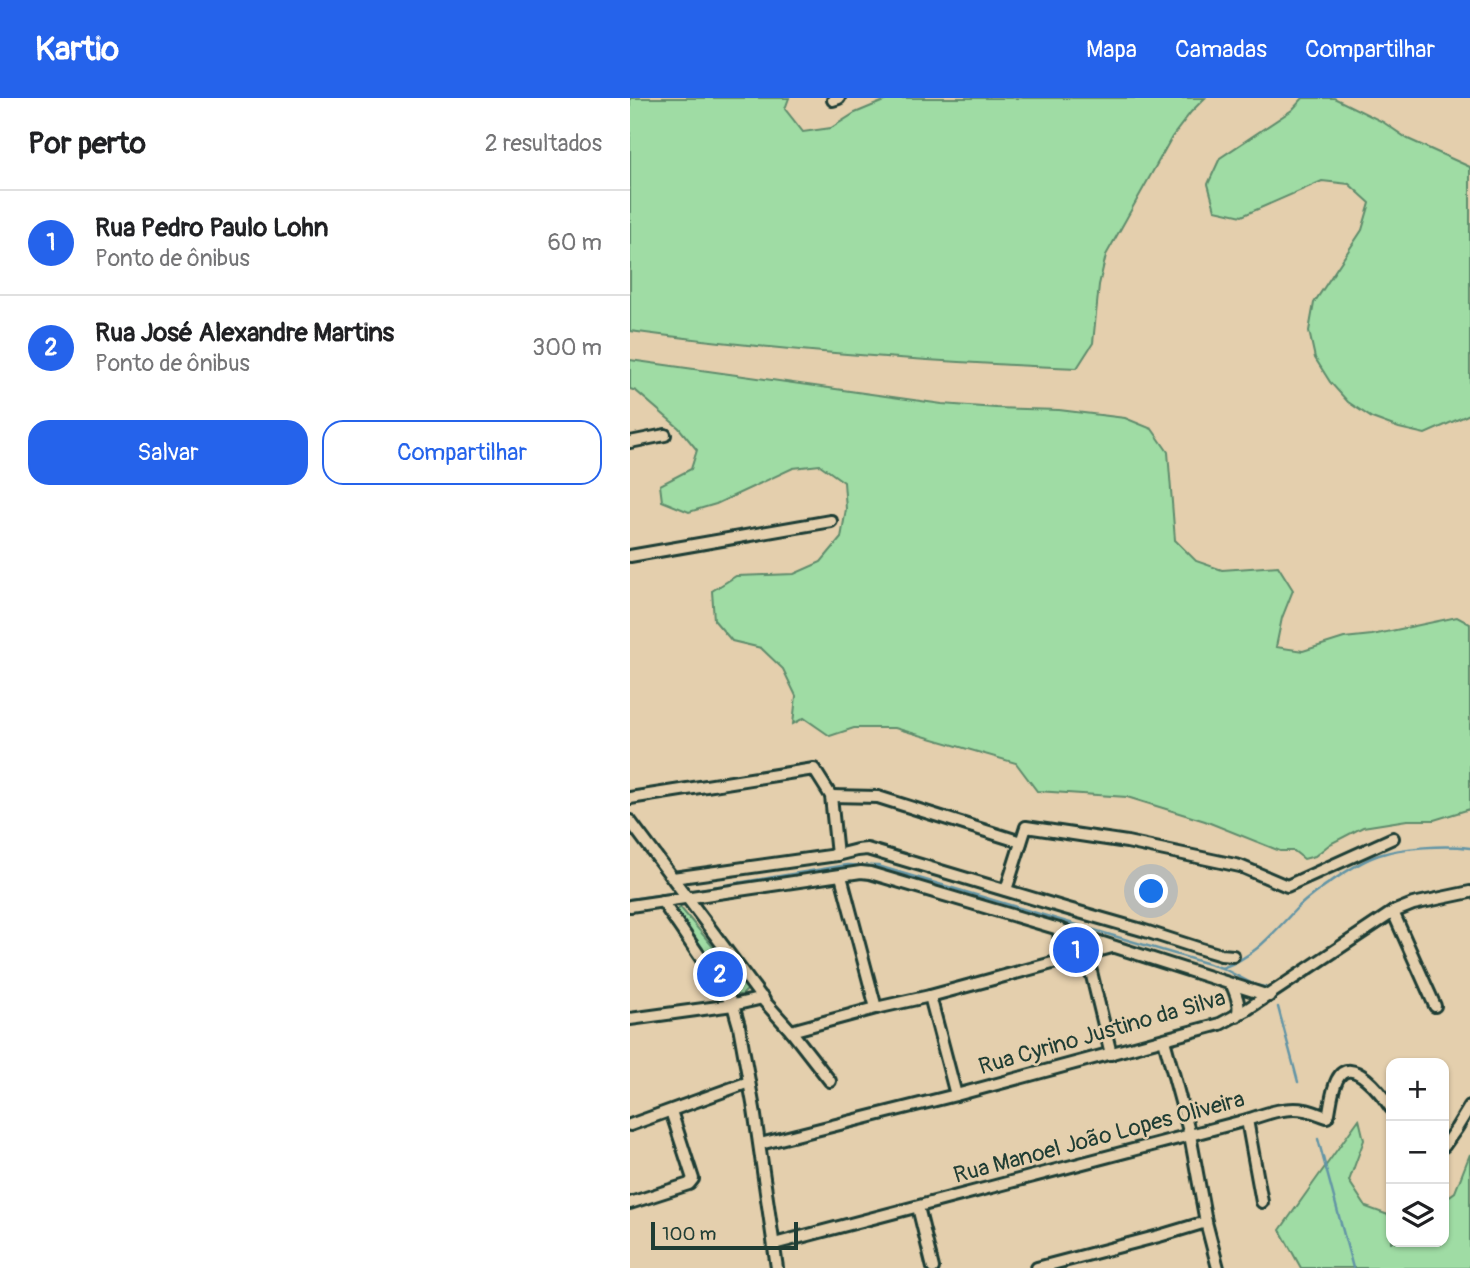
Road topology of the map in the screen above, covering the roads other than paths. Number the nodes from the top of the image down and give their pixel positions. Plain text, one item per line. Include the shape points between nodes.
1 (665, 435) dead end
2 (630, 442) edge
3 (831, 521) dead end
4 (630, 556) edge
5 (831, 796) junction
6 (630, 798) edge
7 (631, 823) edge
8 (1393, 838) dead end
9 (1021, 842) junction
10 (837, 855) junction
11 (841, 876) junction
12 (673, 878) junction
13 (1006, 890) junction
14 (1470, 892) edge
15 (687, 897) junction
16 (662, 901) junction
17 (630, 906) edge
18 (1393, 912) junction
19 (1059, 929) junction
20 (1083, 938) junction
21 (1112, 947) junction
22 (1087, 954) junction
23 (1233, 956) dead end
24 (1061, 960) junction
25 (1232, 985) junction
26 (930, 996) junction
27 (1269, 996) junction
28 (763, 998) junction
29 (733, 1005) junction
30 (1435, 1006) dead end
31 (876, 1008) junction
32 (1237, 1016) junction
33 (630, 1020) edge
34 (791, 1031) junction
35 (1164, 1040) junction
36 (1111, 1054) junction
37 (830, 1081) dead end
38 (749, 1082) junction
39 (956, 1095) junction
40 (1386, 1101) edge
41 (1470, 1106) edge
42 (671, 1111) junction
43 (1247, 1120) junction
44 (630, 1125) edge
45 (1190, 1135) junction
46 (1449, 1139) edge
47 (760, 1144) junction
48 (1262, 1202) dead end
49 (630, 1203) edge
50 (918, 1207) junction
51 (1206, 1222) junction
52 (774, 1244) junction
53 (774, 1267) edge
54 (933, 1268) edge
55 (1037, 1268) edge
56 (1218, 1268) edge

1 - 2 street
3 - 4 street
5 - 6 street via 814,769
5 - 9 street via 878,797
5 - 10 street
7 - 12 street
8 - 9 street via 1287,886 1240,866 1127,842 1026,827
9 - 13 street
10 - 12 street
10 - 13 street via 867,849
11 - 15 street
11 - 19 street via 870,873
11 - 31 street
12 - 15 street
13 - 23 street
14 - 18 street, Rua Cyrino Justino da Silva
15 - 16 street
15 - 28 street
16 - 17 street
16 - 29 street
18 - 27 street, Rua Cyrino Justino da Silva
18 - 30 street
19 - 20 street
19 - 24 street
20 - 21 street
20 - 22 street
21 - 22 street
21 - 25 street
22 - 24 street
22 - 36 street
24 - 26 street
25 - 27 street
25 - 32 street via 1239,1006
26 - 31 street
26 - 39 street
27 - 32 street, Rua Cyrino Justino da Silva
28 - 29 street
28 - 34 street
29 - 33 street
29 - 38 street
31 - 34 street
32 - 35 street, Rua Cyrino Justino da Silva
34 - 37 street
35 - 36 street, Rua Cyrino Justino da Silva
35 - 45 street
36 - 39 street, Rua Cyrino Justino da Silva
38 - 42 street
38 - 47 street
39 - 47 street, Rua Cyrino Justino da Silva
40 - 43 street, Rua Manoel João Lopes Oliveira via 1377,1088 1350,1071 1337,1078 1327,1117 1296,1109
41 - 46 street
42 - 44 street
42 - 49 street via 693,1179
43 - 45 street, Rua Manoel João Lopes Oliveira
43 - 48 street
45 - 50 street, Rua Manoel João Lopes Oliveira
45 - 51 street
47 - 52 street
50 - 52 street, Rua Manoel João Lopes Oliveira
50 - 54 street
51 - 55 street
51 - 56 street
52 - 53 street

